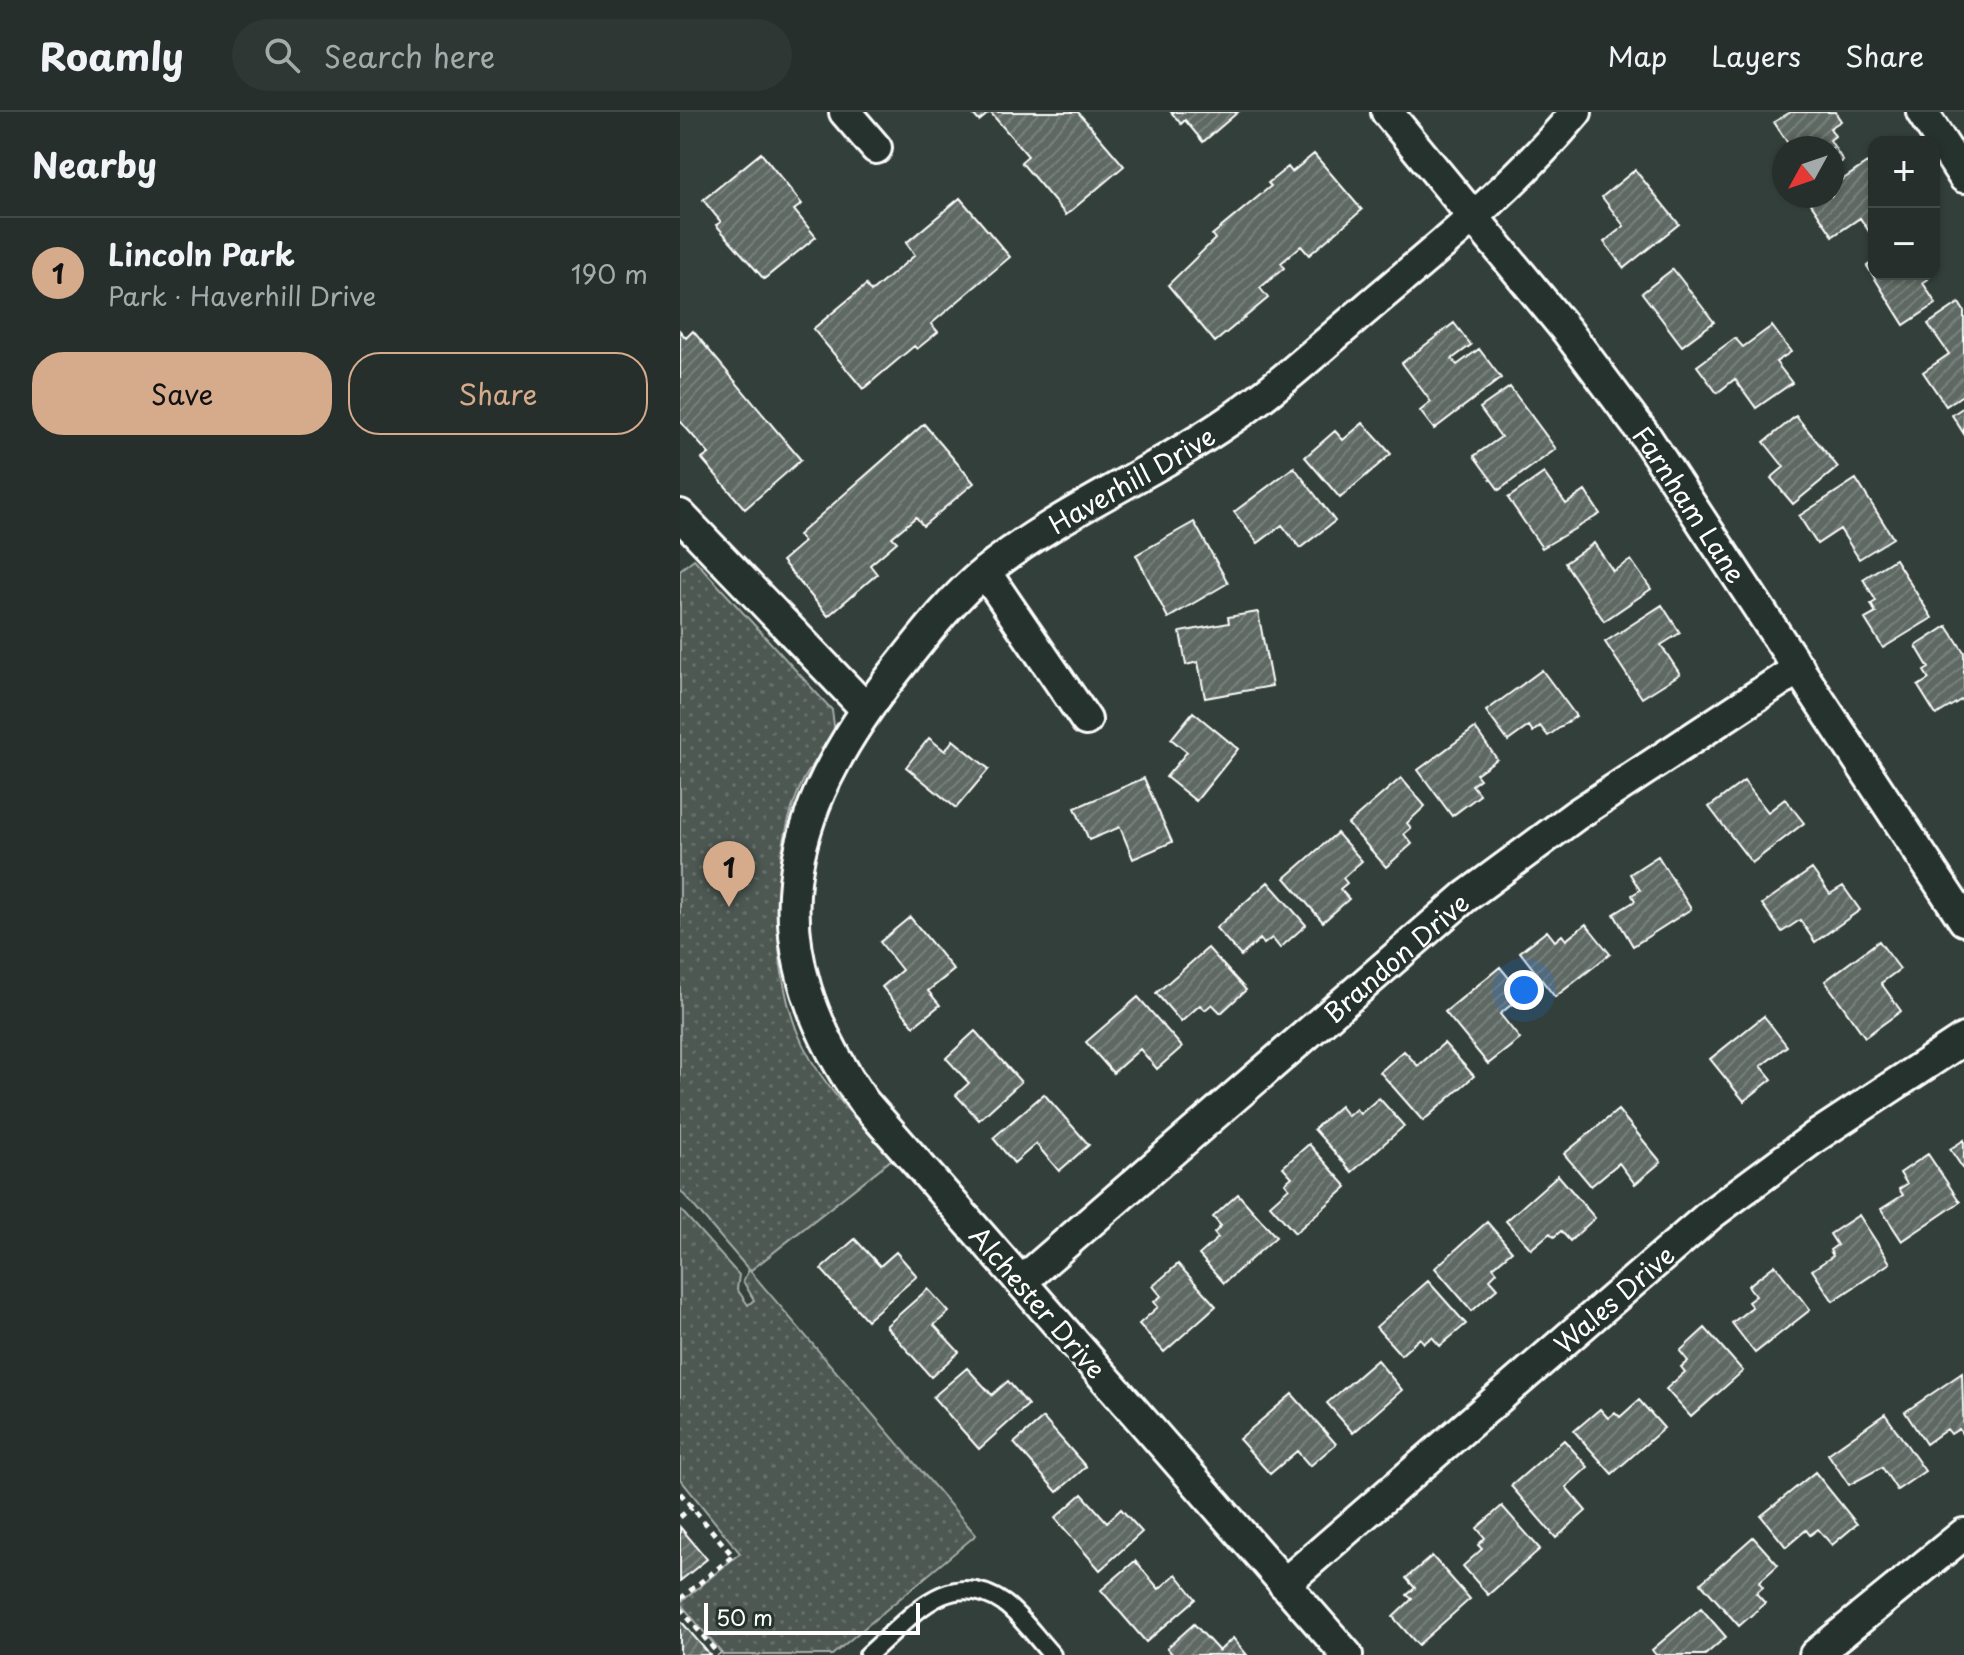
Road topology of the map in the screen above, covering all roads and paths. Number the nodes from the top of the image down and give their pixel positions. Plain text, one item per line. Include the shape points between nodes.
1 (845, 112) edge
2 (1387, 112) edge
3 (1576, 112) edge
4 (1922, 112) edge
5 (876, 148) dead end
6 (1964, 177) edge
7 (1474, 215) junction
8 (680, 515) edge
9 (985, 572) junction
10 (1799, 668) junction
11 (866, 709) junction
12 (1086, 720) dead end
13 (795, 915) joint
14 (1964, 920) edge
15 (1964, 1039) edge
16 (1021, 1282) junction
17 (680, 1493) edge
18 (692, 1507) junction
19 (680, 1517) edge
20 (1964, 1534) edge
21 (1284, 1584) junction
22 (680, 1599) edge
23 (680, 1608) edge
24 (719, 1655) edge
25 (868, 1655) edge
26 (1052, 1655) edge
27 (1347, 1655) edge
28 (1815, 1655) edge

1 - 5 street
2 - 7 street, Farnham Lane
3 - 7 street, Haverhill Drive via 1526,169
4 - 6 street
7 - 9 street, Haverhill Drive via 1232,419
7 - 10 street, Farnham Lane via 1646,437
8 - 11 street
9 - 11 street, Haverhill Drive
9 - 12 street
10 - 14 street, Farnham Lane
10 - 16 street, Brandon Drive via 1576,815 1465,897
11 - 13 street, Haverhill Drive via 810,812 793,878
13 - 16 street, Alchester Drive via 806,993 834,1060 863,1101
15 - 21 street, Wales Drive via 1815,1137 1711,1214
16 - 21 street, Alchester Drive
17 - 18 path
18 - 19 path
18 - 22 path via 733,1556
20 - 28 street
21 - 27 street, Alchester Drive
23 - 24 path
25 - 26 lane via 944,1591 975,1588 1006,1605

